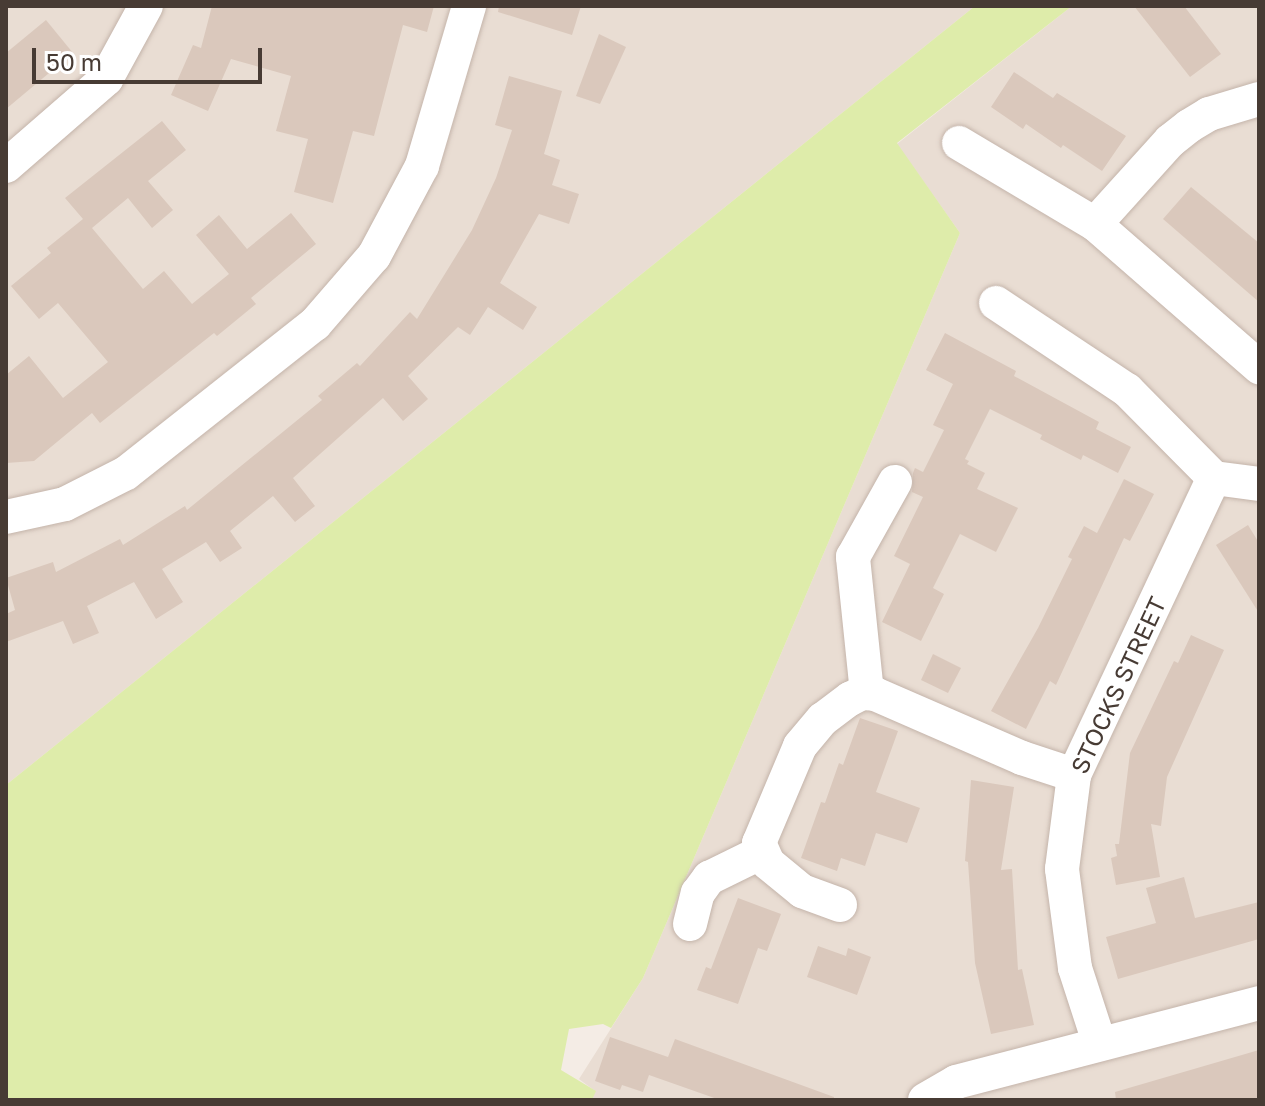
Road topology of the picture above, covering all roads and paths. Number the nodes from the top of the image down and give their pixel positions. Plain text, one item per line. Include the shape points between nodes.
1 (146, 6) edge
2 (469, 6) edge
3 (1259, 99) edge
4 (959, 143) dead end
5 (6, 166) edge
6 (1095, 224) junction
7 (996, 303) dead end
8 (1259, 367) edge
9 (1214, 478) junction
10 (895, 482) dead end
11 (1259, 484) edge
12 (6, 517) edge
13 (867, 693) junction
14 (1074, 775) junction
15 (762, 852) junction
16 (840, 905) dead end
17 (690, 924) dead end
18 (1259, 1003) edge
19 (1099, 1042) junction
20 (925, 1100) edge

1 - 5 street via 106,79
2 - 12 street via 422,166 374,256 315,324 126,473 65,504
3 - 6 street via 1189,126
4 - 6 street
6 - 8 street
7 - 9 street via 1127,390
9 - 11 street
9 - 14 street, STOCKS STREET
10 - 13 street via 853,557
13 - 14 street
13 - 15 street via 823,719 800,746 759,843
14 - 19 street, STOCKS STREET via 1062,869 1064,894 1075,968
15 - 16 street via 802,891
15 - 17 street via 709,878 698,893
18 - 19 street
19 - 20 street via 956,1082

